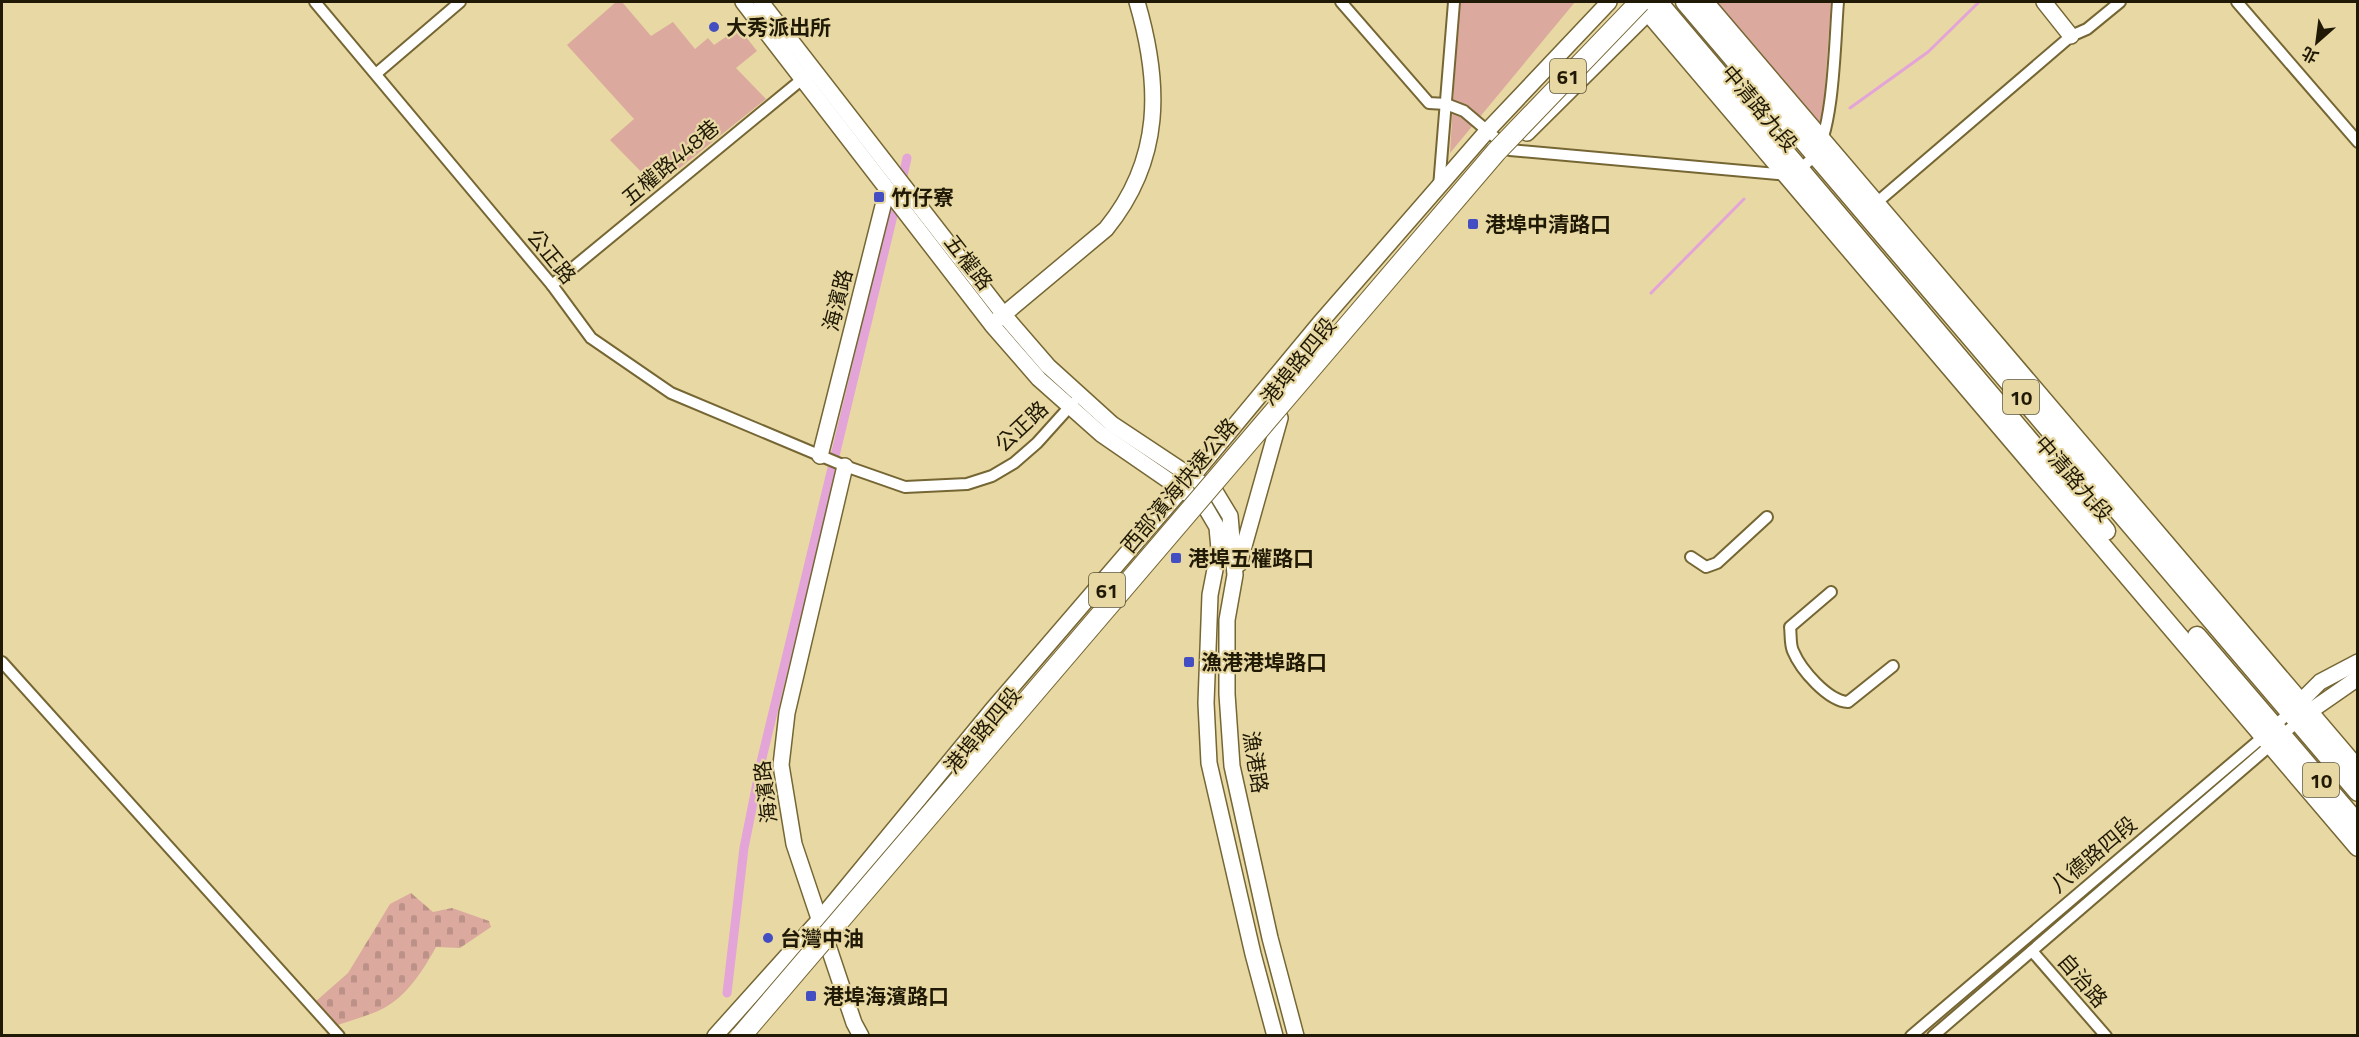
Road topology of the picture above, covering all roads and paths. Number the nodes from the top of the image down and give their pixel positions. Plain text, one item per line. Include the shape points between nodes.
1 (315, 2) edge
2 (460, 2) edge
3 (743, 2) edge
4 (761, 2) edge
5 (1137, 2) edge
6 (1341, 2) edge
7 (1454, 2) edge
8 (1609, 2) edge
9 (1623, 2) edge
10 (1685, 2) edge
11 (1704, 2) edge
12 (1838, 2) edge
13 (2044, 2) edge
14 (2120, 2) edge
15 (2237, 2) edge
16 (1651, 3) edge
17 (2072, 36) junction
18 (377, 73) junction
19 (808, 74) junction
20 (1446, 104) junction
21 (1488, 130) junction
22 (2358, 142) edge
23 (1818, 146) junction
24 (1510, 150) junction
25 (1794, 172) junction
26 (1439, 187) junction
27 (887, 190) junction
28 (1875, 204) junction
29 (552, 285) junction
30 (998, 320) junction
31 (1075, 401) junction
32 (1280, 418) junction
33 (819, 456) junction
34 (845, 466) junction
35 (1192, 476) junction
36 (1182, 489) junction
37 (1216, 493) junction
38 (1204, 505) junction
39 (1767, 517) dead end
40 (1691, 557) dead end
41 (1235, 575) junction
42 (1831, 592) dead end
43 (2, 662) edge
44 (2358, 662) edge
45 (1893, 666) dead end
46 (2358, 678) edge
47 (2299, 712) junction
48 (2274, 736) junction
49 (2358, 770) edge
50 (2358, 792) edge
51 (2358, 824) edge
52 (2358, 847) edge
53 (2121, 857) junction
54 (2130, 868) junction
55 (820, 918) junction
56 (827, 945) junction
57 (2032, 951) junction
58 (339, 1035) edge
59 (716, 1035) edge
60 (726, 1035) edge
61 (741, 1035) edge
62 (751, 1035) edge
63 (861, 1035) edge
64 (1275, 1035) edge
65 (1296, 1035) edge
66 (1911, 1035) edge
67 (1933, 1035) edge
68 (2106, 1035) edge

1 - 18 street, 公正路
2 - 18 street
3 - 19 street, 五權路
4 - 19 street, 五權路
5 - 30 street via 1149,41 1154,108 1139,178 1121,212 1106,230
6 - 20 street via 1418,93 1429,103
7 - 20 street
8 - 21 street, 港埠路四段
9 - 60 highway, 西部濱海快速公路 / 61 via 1487,144
10 - 23 main road, 中清路九段 / 10
11 - 23 main road, 中清路九段
12 - 23 street via 1830,108
13 - 17 street
14 - 17 street
15 - 22 street
16 - 24 street, 港埠路四段
16 - 25 main road, 中清路九段 / 10
16 - 61 highway, 西部濱海快速公路 / 61, bridge via 1496,152
17 - 28 street
18 - 29 street, 公正路
19 - 27 street, 五權路
19 - 29 street, 五權路448巷
19 - 30 street, 五權路
20 - 21 street via 1464,111
20 - 26 street
21 - 24 street
21 - 26 street, 港埠路四段
23 - 25 street
23 - 28 main road, 中清路九段
23 - 47 main road, 中清路九段 / 10
24 - 25 street
24 - 32 street, 港埠路四段 via 1376,299
25 - 48 main road, 中清路九段 / 10 via 2166,601
26 - 35 street, 港埠路四段
27 - 30 street, 五權路
27 - 33 street, 海濱路
28 - 47 main road, 中清路九段
29 - 33 street, 公正路 via 591,338 671,393
30 - 31 street, 五權路 via 1039,379
31 - 34 street, 公正路 via 1014,462 992,476 967,484 905,487
31 - 35 street, 五權路
31 - 36 street, 五權路 via 1101,434
32 - 37 street, 港埠路四段
32 - 41 street
33 - 34 street, 公正路
34 - 55 street, 海濱路 via 781,746 794,844
35 - 36 street, 港埠路四段
35 - 37 street, 五權路
36 - 38 street, 五權路
36 - 55 street, 港埠路四段
37 - 38 street, 港埠路四段
37 - 41 street, 漁港路 via 1230,516
38 - 56 street, 港埠路四段
38 - 64 street, 漁港路 via 1217,527 1219,549 1210,595 1206,703 1209,763
39 - 40 street via 1717,563 1707,567
41 - 65 street, 漁港路 via 1227,620 1232,766
42 - 45 street via 1790,627 1792,650 1813,680 1836,701 1848,702
43 - 58 street
44 - 47 street via 2320,682
46 - 47 street
47 - 48 street, 八德路四段
47 - 49 main road, 中清路九段
47 - 50 main road, 中清路九段 / 10
48 - 51 main road, 中清路九段 / 10
48 - 52 main road, 中清路九段
48 - 53 street, 八德路四段
48 - 54 street, 八德路四段
53 - 54 street
53 - 66 street, 八德路四段
54 - 57 street, 八德路四段
55 - 56 street, 海濱路
55 - 59 street, 港埠路四段
56 - 62 street, 港埠路四段
56 - 63 street, 海濱路
57 - 67 street, 八德路四段
57 - 68 street, 自治路

